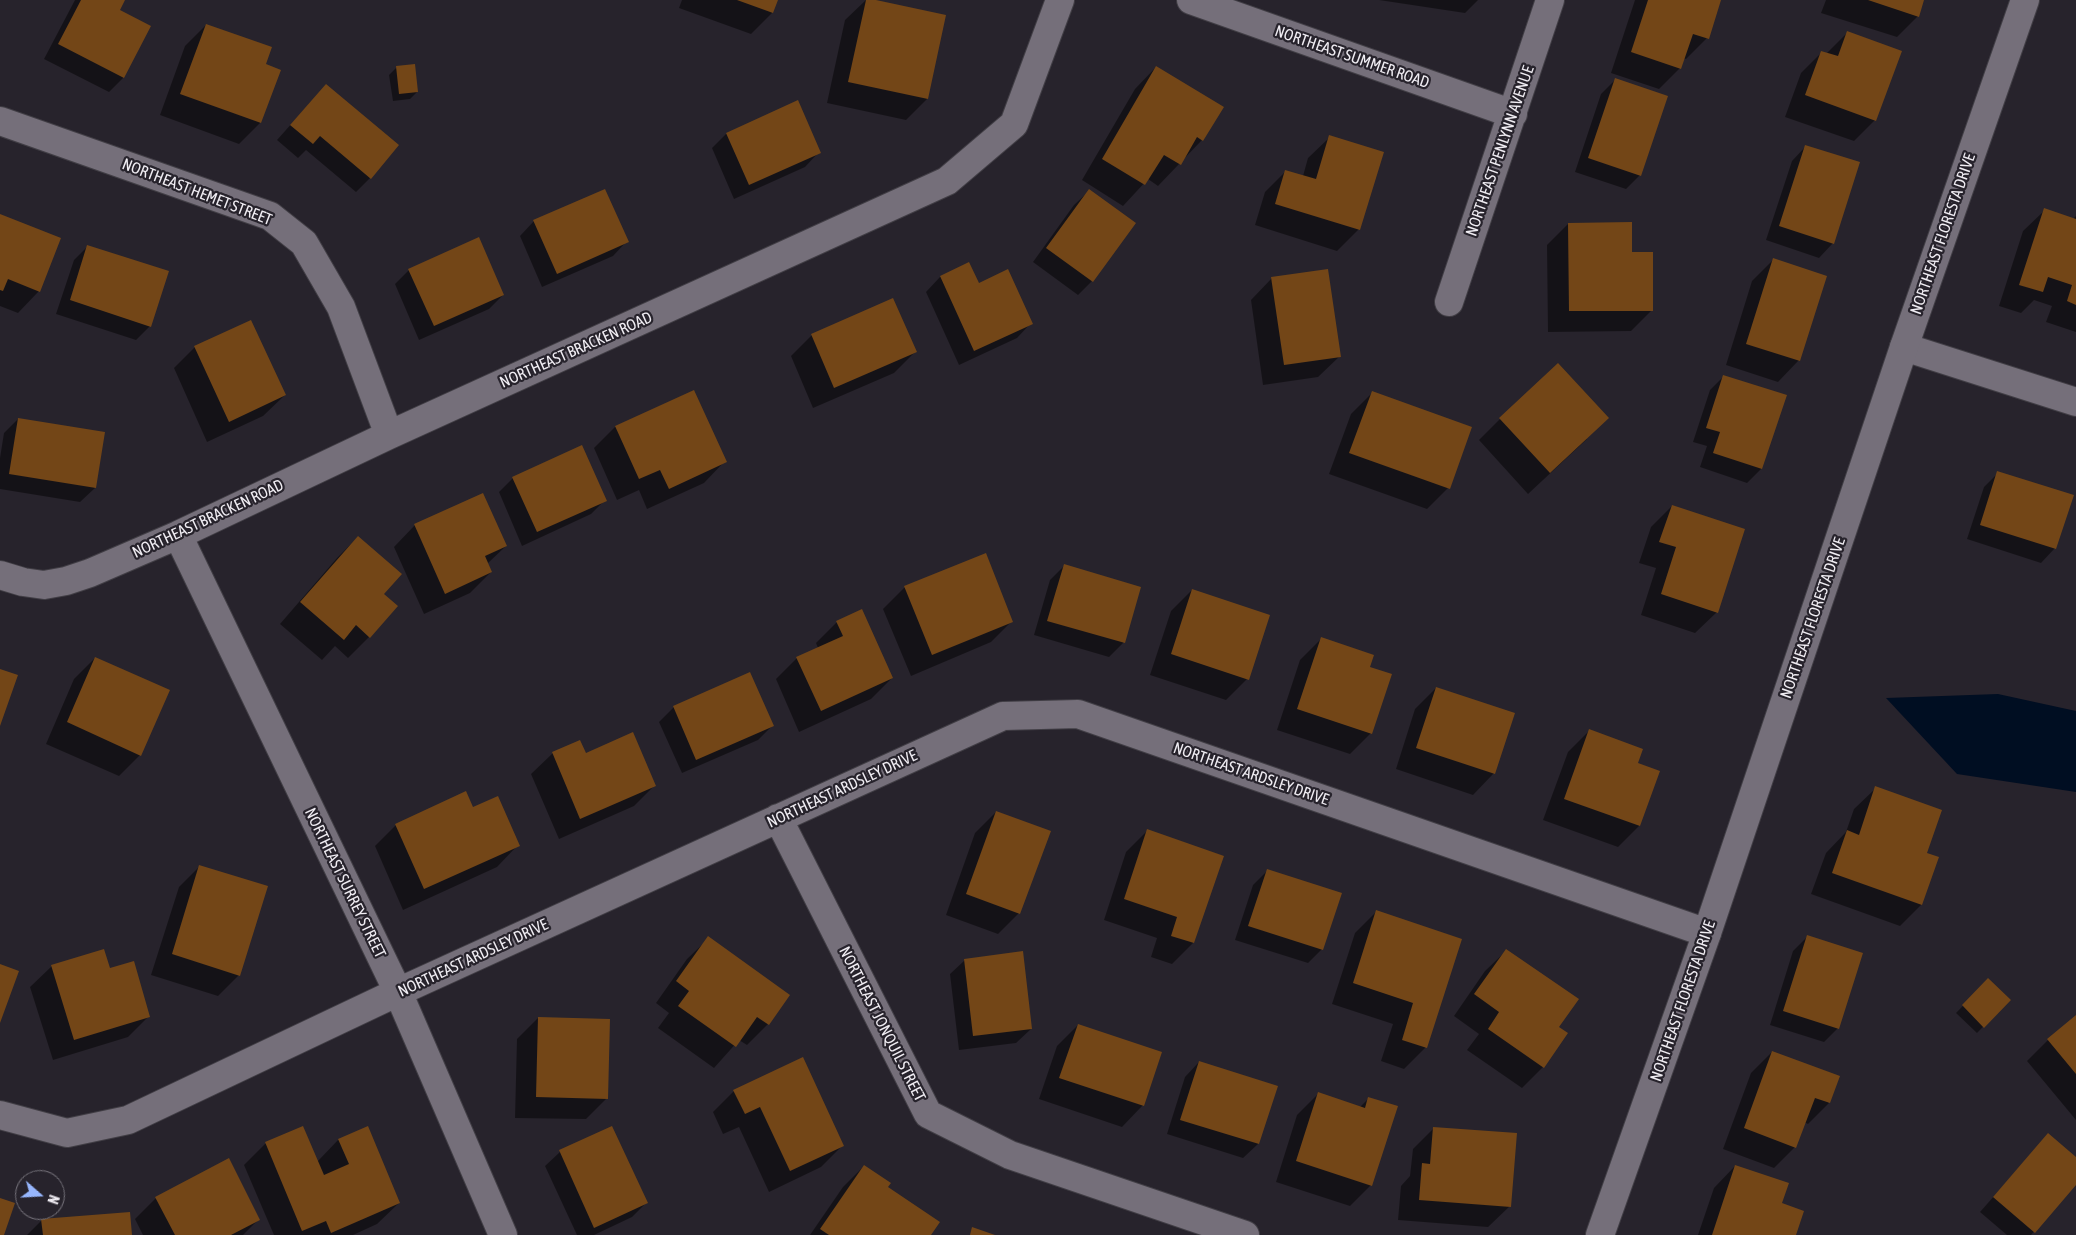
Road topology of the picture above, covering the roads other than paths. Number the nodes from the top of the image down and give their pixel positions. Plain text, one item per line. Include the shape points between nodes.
1 (1060, 0) edge
2 (1192, 0) edge
3 (1550, 0) edge
4 (2025, 0) edge
5 (1513, 114) junction
6 (0, 121) edge
7 (1449, 302) dead end
8 (1904, 347) junction
9 (2076, 402) edge
10 (389, 434) junction
11 (178, 535) junction
12 (0, 575) edge
13 (778, 818) junction
14 (1707, 933) junction
15 (398, 992) junction
16 (0, 1115) edge
17 (503, 1235) edge
18 (1245, 1235) edge
19 (1600, 1235) edge

1 - 10 street, NORTHEAST BRACKEN ROAD via 1014,124 947,181
2 - 5 street, NORTHEAST SUMMER ROAD
3 - 5 street, NORTHEAST PENLYNN AVENUE
4 - 8 street, NORTHEAST FLORESTA DRIVE
5 - 7 street, NORTHEAST PENLYNN AVENUE
6 - 10 street, NORTHEAST HEMET STREET via 270,216 304,243 341,307
8 - 9 street
8 - 14 street, NORTHEAST FLORESTA DRIVE
10 - 11 street, NORTHEAST BRACKEN ROAD
11 - 12 street, NORTHEAST BRACKEN ROAD via 66,581 44,585
11 - 15 street, NORTHEAST SURREY STREET
13 - 14 street, NORTHEAST ARDSLEY DRIVE via 1003,716 1078,714
13 - 15 street, NORTHEAST ARDSLEY DRIVE
13 - 18 street, NORTHEAST JONQUIL STREET via 928,1114 1010,1155
14 - 19 street, NORTHEAST FLORESTA DRIVE
15 - 16 street, NORTHEAST ARDSLEY DRIVE via 128,1120 67,1133
15 - 17 street, NORTHEAST SURREY STREET

